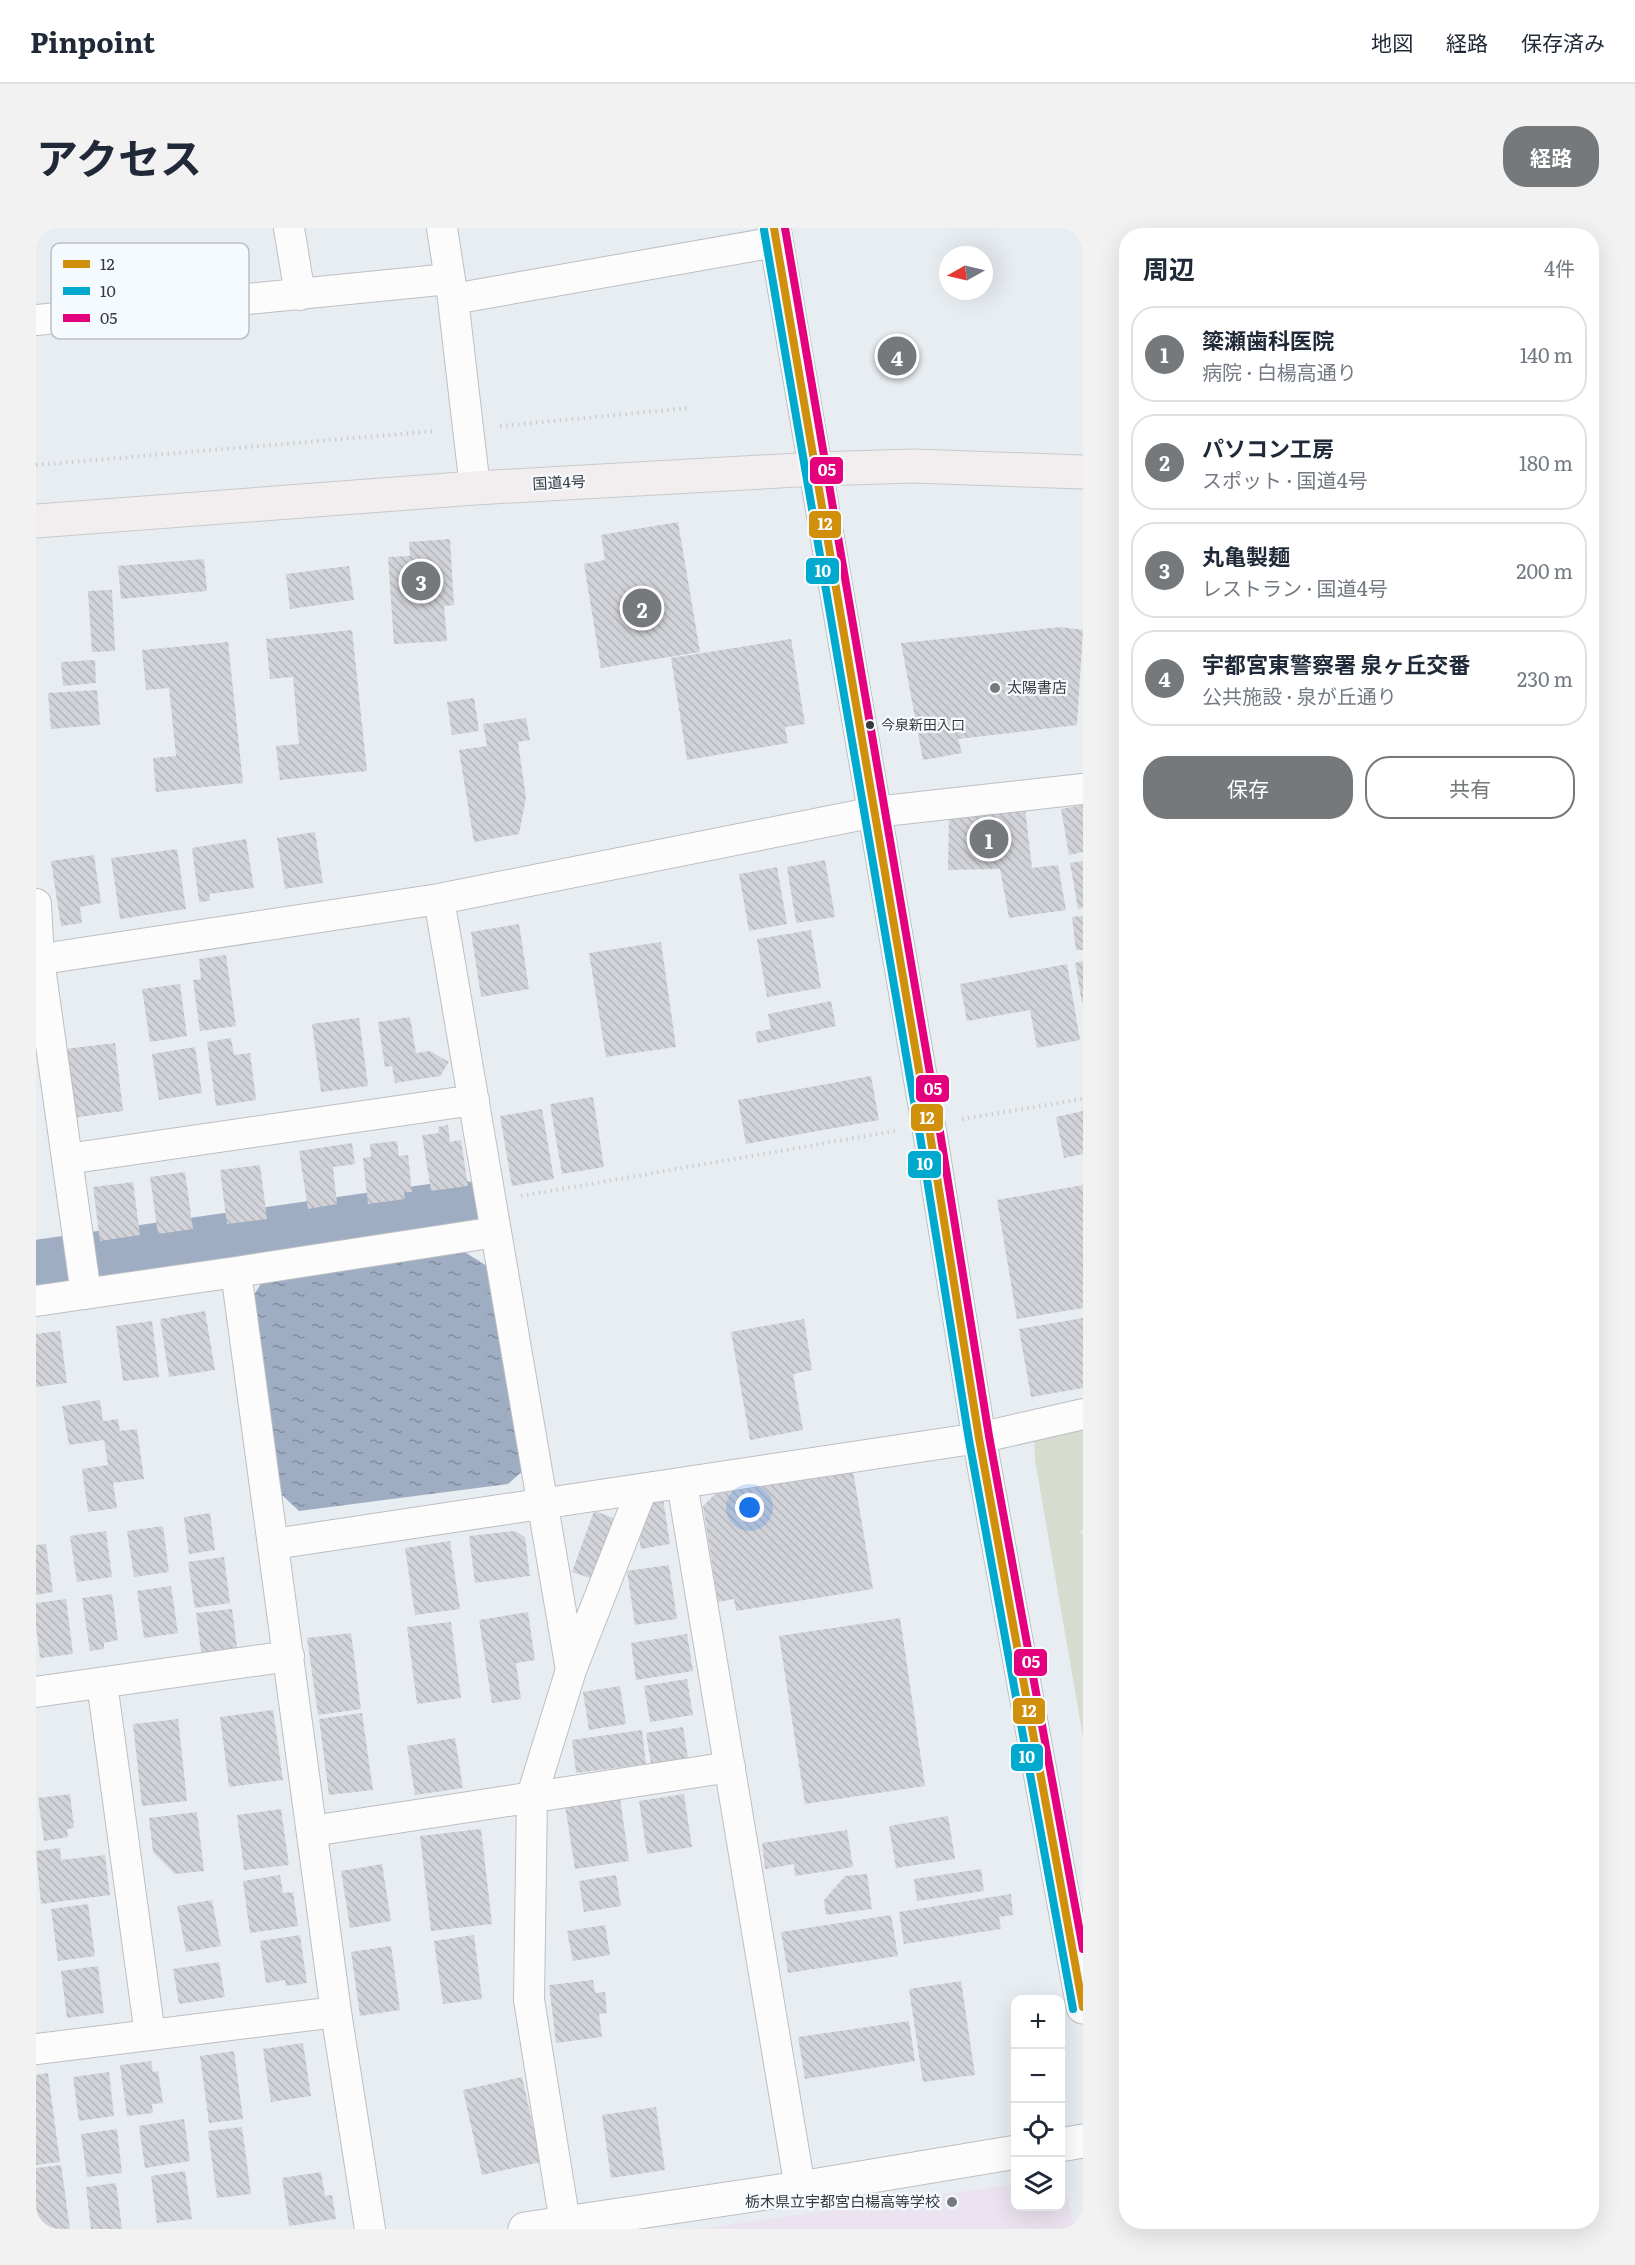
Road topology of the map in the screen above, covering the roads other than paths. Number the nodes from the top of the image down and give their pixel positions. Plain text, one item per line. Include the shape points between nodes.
1 (289, 228) edge
2 (442, 228) edge
3 (775, 235) edge
4 (451, 289) junction
5 (300, 295) junction
6 (249, 300) edge
7 (51, 319) edge
8 (36, 320) edge
9 (816, 469) junction
10 (1083, 472) edge
11 (475, 488) junction
12 (36, 521) edge
13 (1083, 789) edge
14 (874, 812) junction
15 (439, 899) junction
16 (36, 904) edge
17 (38, 960) edge
18 (474, 1100) junction
19 (67, 1159) junction
20 (496, 1232) junction
21 (236, 1272) junction
22 (86, 1294) junction
23 (36, 1301) edge
24 (1083, 1414) edge
25 (979, 1438) junction
26 (682, 1483) junction
27 (642, 1489) junction
28 (543, 1504) junction
29 (274, 1544) junction
30 (289, 1656) junction
31 (571, 1670) junction
32 (102, 1683) junction
33 (36, 1692) edge
34 (730, 1767) junction
35 (532, 1796) junction
36 (312, 1831) junction
37 (1083, 2007) edge
38 (336, 2012) junction
39 (150, 2035) junction
40 (36, 2049) edge
41 (1083, 2141) edge
42 (1065, 2144) edge
43 (1011, 2153) edge
44 (800, 2188) junction
45 (565, 2223) junction
46 (370, 2229) edge
47 (525, 2229) edge

1 - 5 street
2 - 4 street
3 - 4 street
3 - 9 street
4 - 5 street
4 - 11 street
5 - 6 street
7 - 8 street
9 - 10 highway, 国道4号 via 914,466
9 - 11 highway, 国道4号
9 - 14 street
11 - 12 highway, 国道4号
13 - 14 street
14 - 15 street
14 - 25 street
15 - 17 street
15 - 18 street
16 - 17 street
17 - 19 street
18 - 19 street
18 - 20 street
19 - 22 street
20 - 21 street
20 - 28 street
21 - 22 street
21 - 29 street
22 - 23 street
24 - 25 street
25 - 26 street
25 - 37 street
26 - 27 street
26 - 34 street
27 - 28 street
27 - 31 street
28 - 29 street
28 - 31 street
29 - 30 street
30 - 32 street
30 - 36 street
31 - 35 street
32 - 33 street
32 - 39 street
34 - 35 street
34 - 44 street
35 - 36 street
35 - 45 street via 529,2000
36 - 38 street
38 - 39 street
38 - 46 street
39 - 40 street
41 - 42 street
43 - 44 street
44 - 45 street
45 - 47 street

